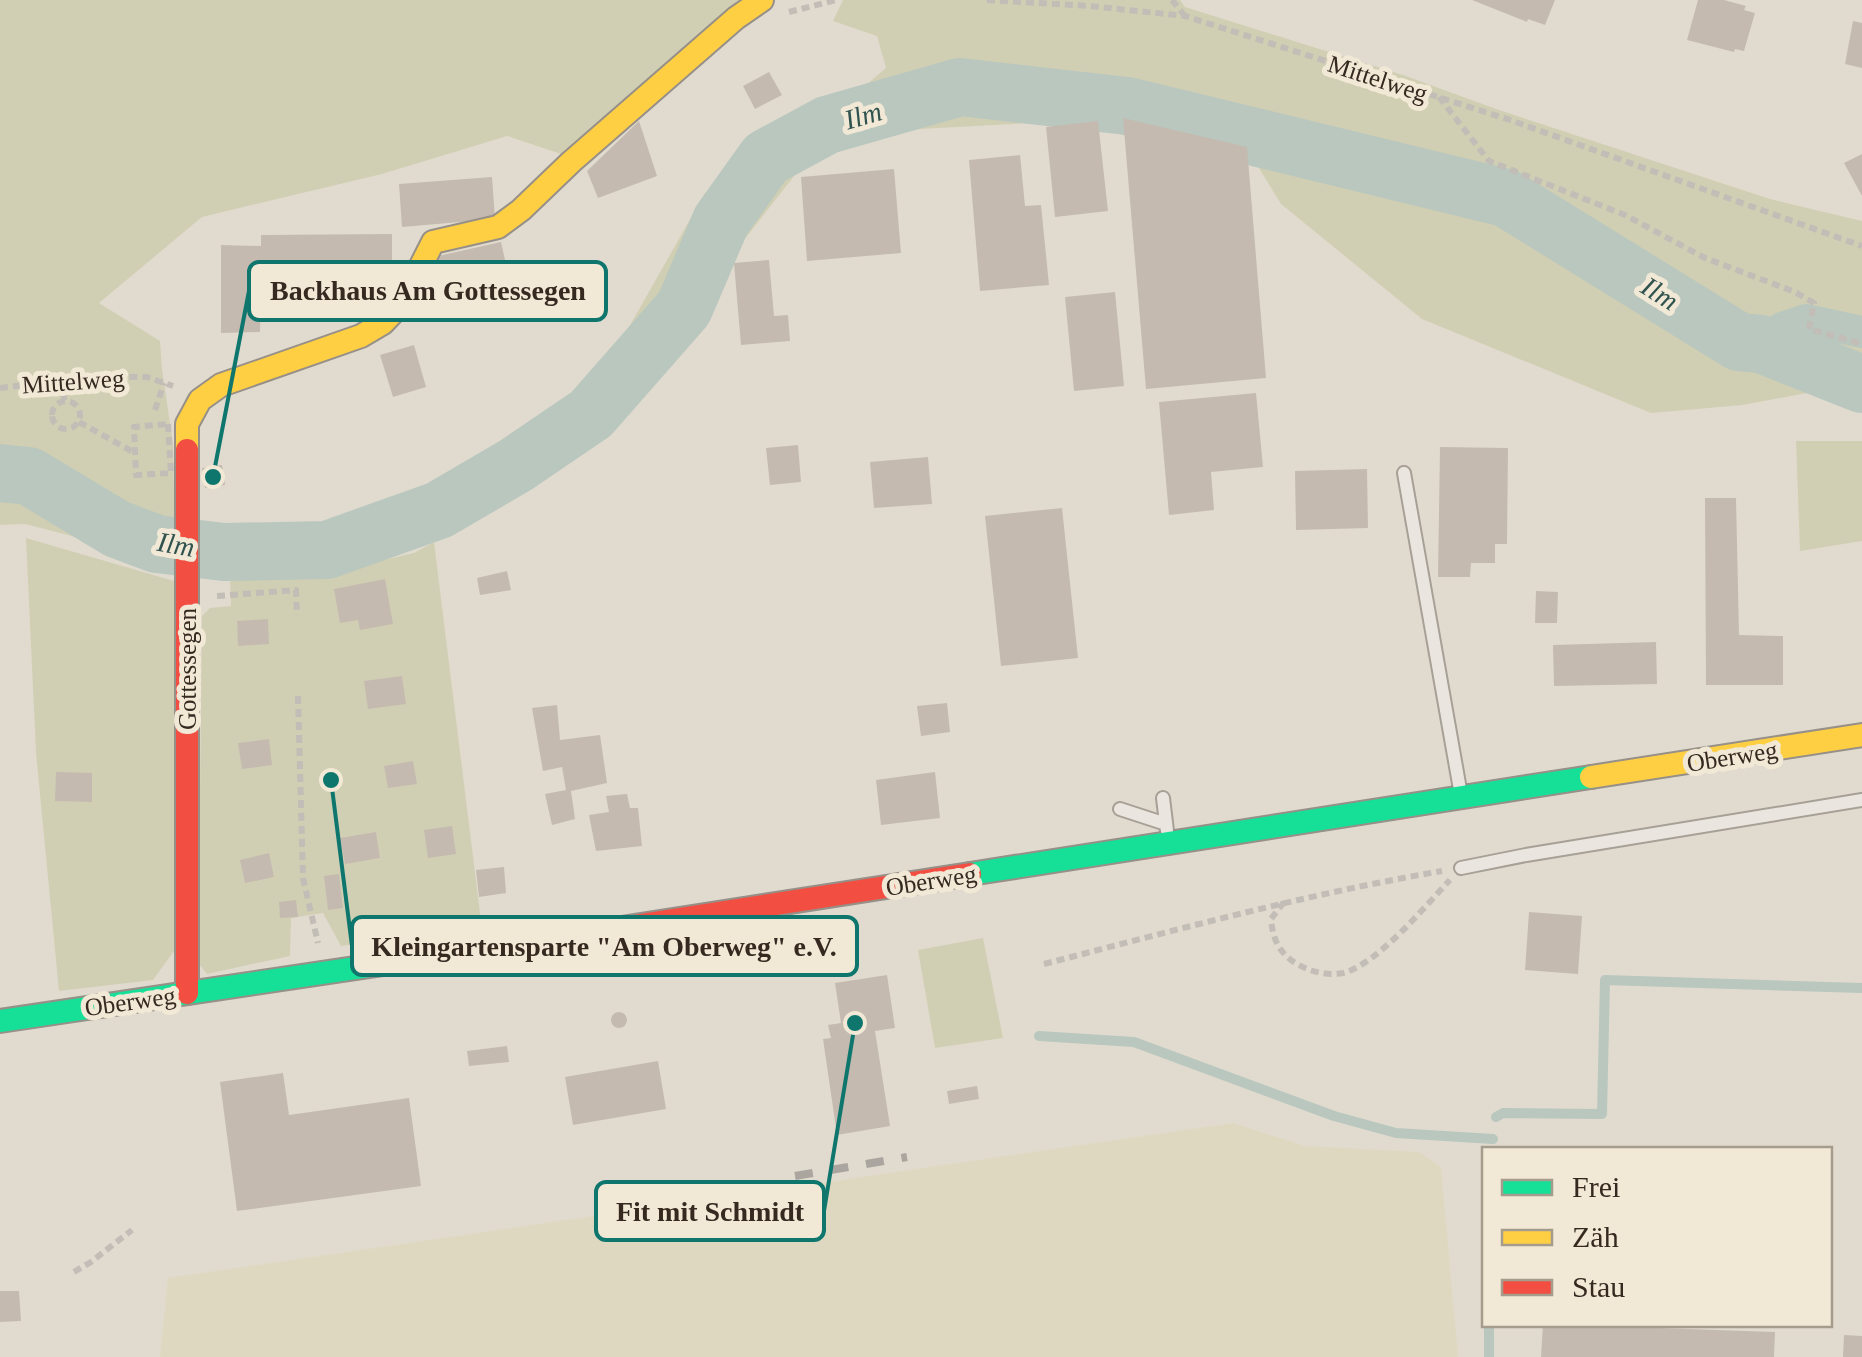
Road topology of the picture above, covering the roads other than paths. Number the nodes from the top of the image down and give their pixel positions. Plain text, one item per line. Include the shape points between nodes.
1 (762, 0) edge
2 (1404, 472) dead end
3 (1862, 735) edge
4 (1164, 798) dead end
5 (1462, 798) junction
6 (1862, 800) edge
7 (1120, 809) dead end
8 (1167, 833) junction
9 (1461, 868) road end
10 (186, 993) junction
11 (0, 1021) edge

1 - 10 street, Gottessegen via 498,227 433,242 384,323 221,385 200,400 188,424 186,506
2 - 5 lane
3 - 5 street, Oberweg
4 - 8 lane
5 - 8 street, Oberweg
6 - 9 lane
7 - 8 lane
8 - 10 street, Oberweg
10 - 11 street, Oberweg

